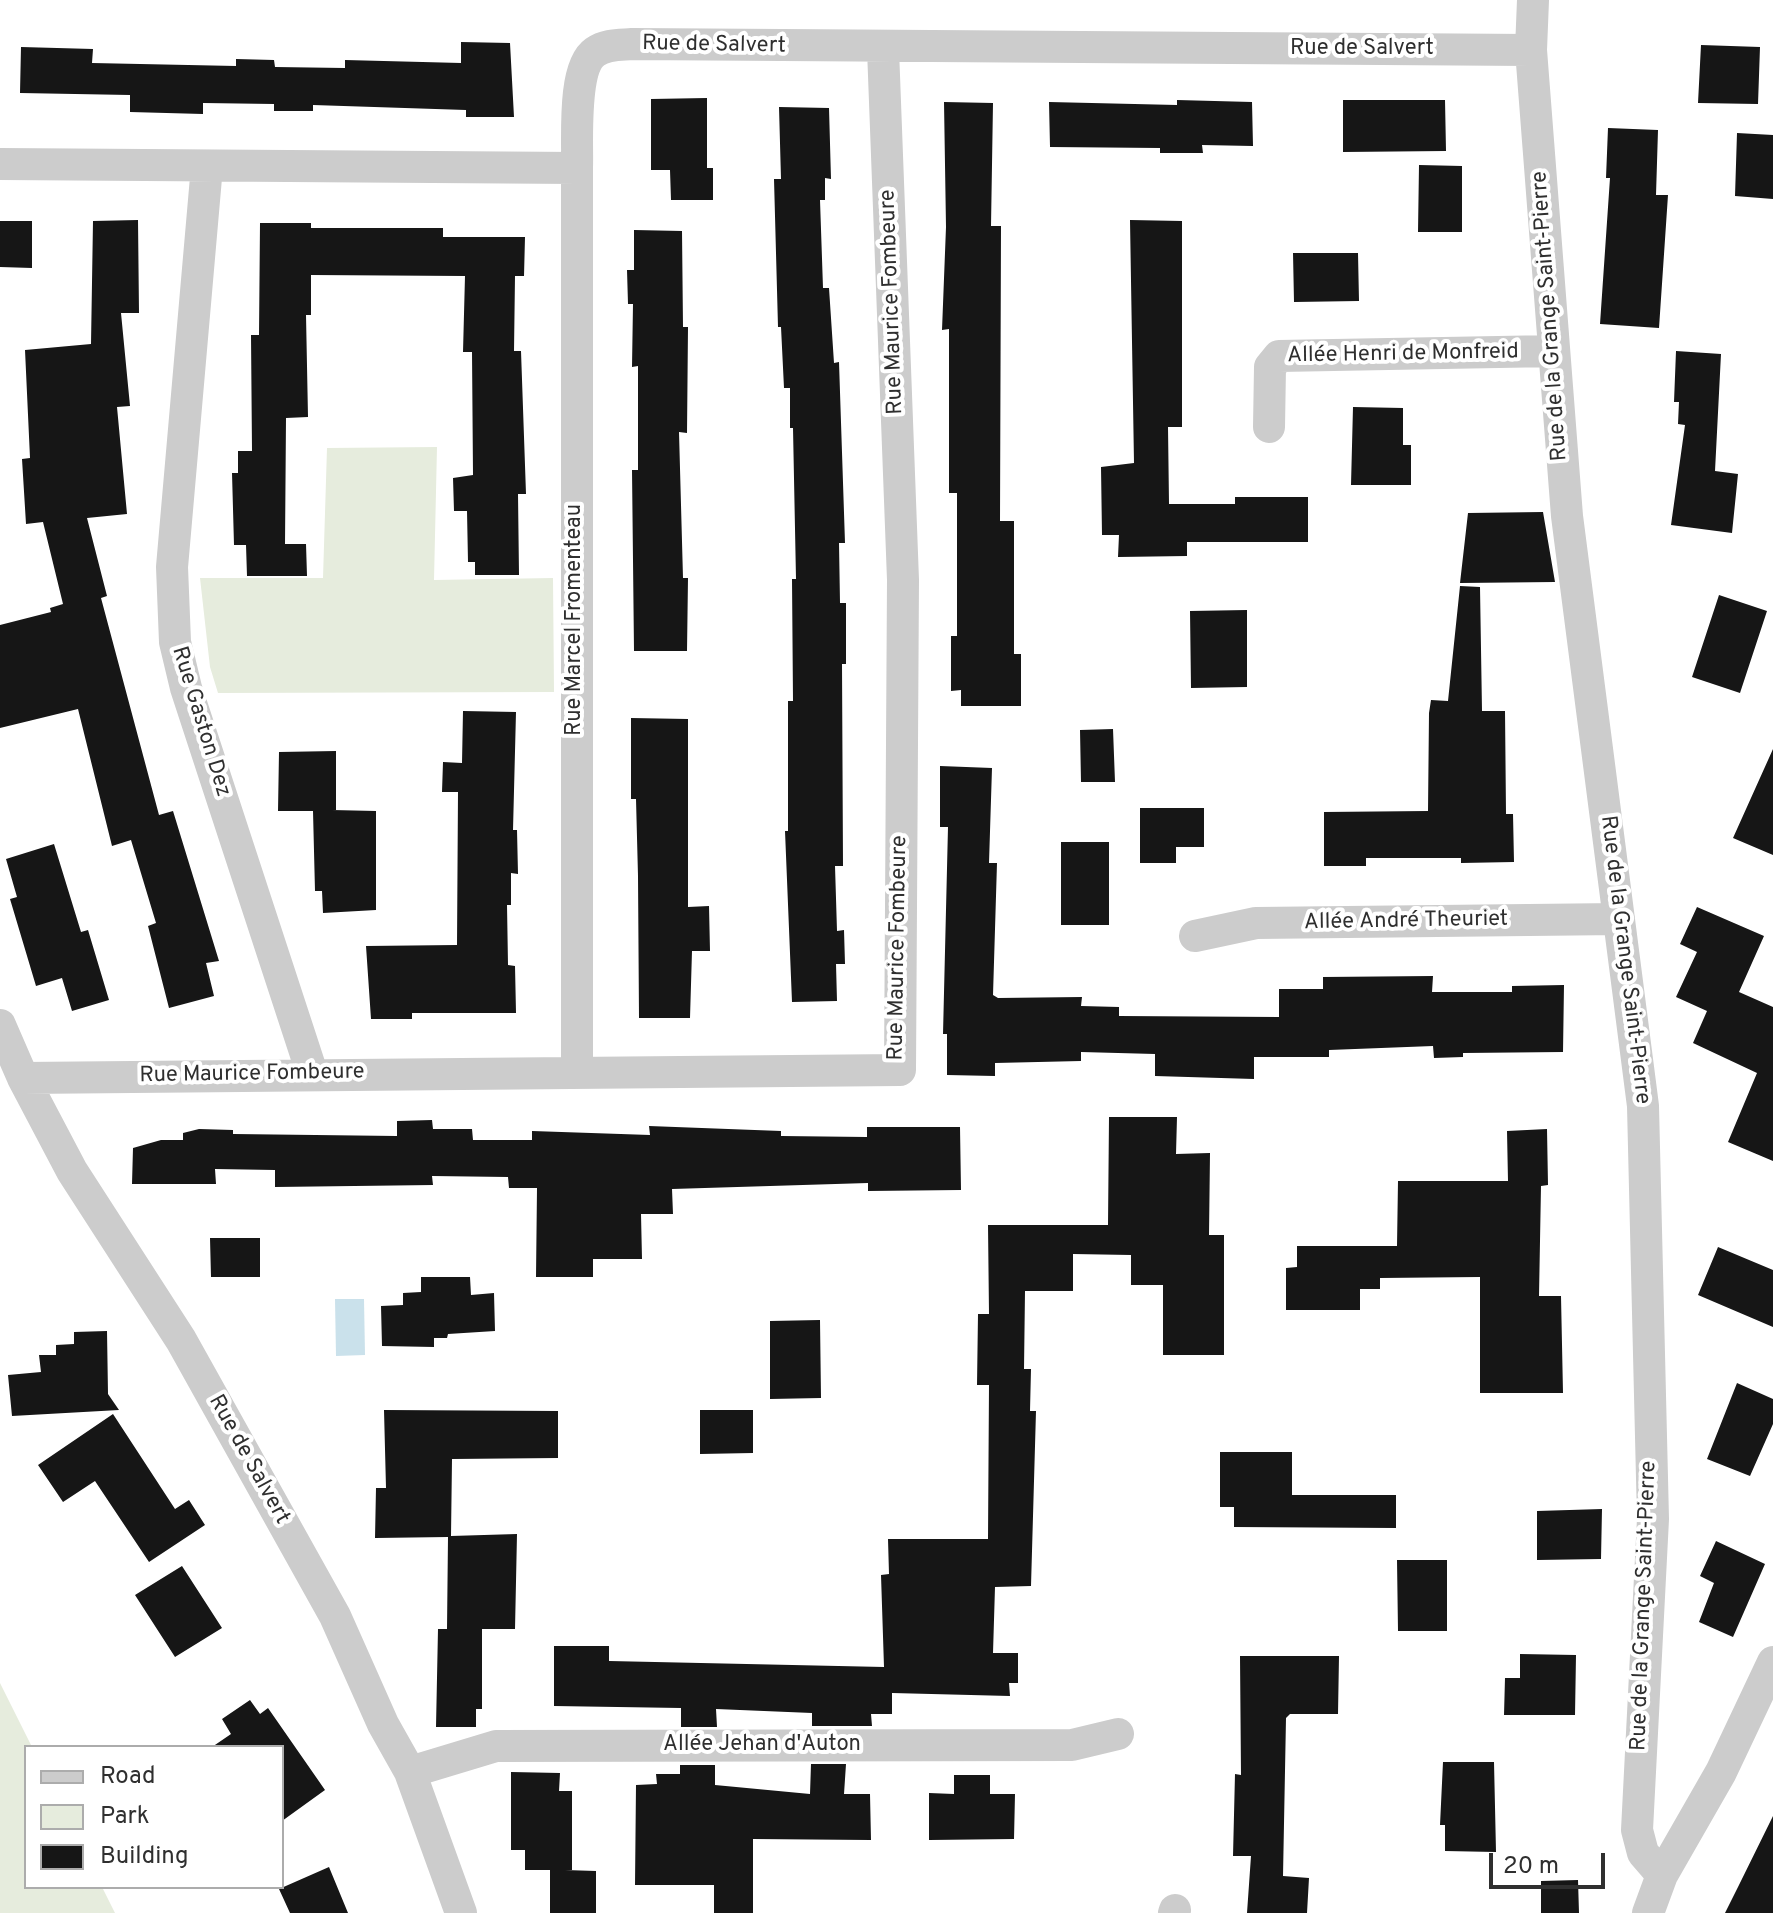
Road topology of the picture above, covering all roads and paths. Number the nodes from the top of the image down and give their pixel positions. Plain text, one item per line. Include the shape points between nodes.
1 (1533, 0) edge
2 (883, 49) junction
3 (1531, 50) junction
4 (0, 164) edge
5 (207, 166) junction
6 (577, 168) junction
7 (1553, 351) junction
8 (1269, 427) dead end
9 (1619, 919) junction
10 (1195, 936) dead end
11 (0, 1025) edge
12 (577, 1072) junction
13 (312, 1073) junction
14 (23, 1078) junction
15 (1773, 1662) edge
16 (1118, 1734) dead end
17 (410, 1772) junction
18 (1662, 1875) junction
19 (461, 1913) edge
20 (1648, 1913) edge

1 - 3 street, Rue de la Grange Saint-Pierre
2 - 3 street, Rue de Salvert
2 - 6 street, Rue de Salvert via 632,44 602,48 591,56 582,76
2 - 12 street, Rue Maurice Fombeure via 903,580 900,1070
3 - 7 street, Rue de la Grange Saint-Pierre
4 - 5 street
5 - 6 street
5 - 13 street, Rue Gaston Dez via 172,567 175,642
6 - 12 street, Rue Marcel Fromenteau
7 - 8 street, Allée Henri de Monfreid via 1279,356 1270,367
7 - 9 street, Rue de la Grange Saint-Pierre via 1567,516
9 - 10 street, Allée André Theuriet via 1256,923
9 - 18 street, Rue de la Grange Saint-Pierre via 1643,1106 1653,1519 1637,1830 1643,1853
11 - 14 street, Rue de Salvert
12 - 13 street, Rue Maurice Fombeure
13 - 14 street, Rue Maurice Fombeure
14 - 17 street, Rue de Salvert via 72,1171 181,1340 335,1616
15 - 18 street via 1721,1772
16 - 17 street, Allée Jehan d'Auton via 1072,1745 496,1746
17 - 19 street, Rue de Salvert
18 - 20 street

